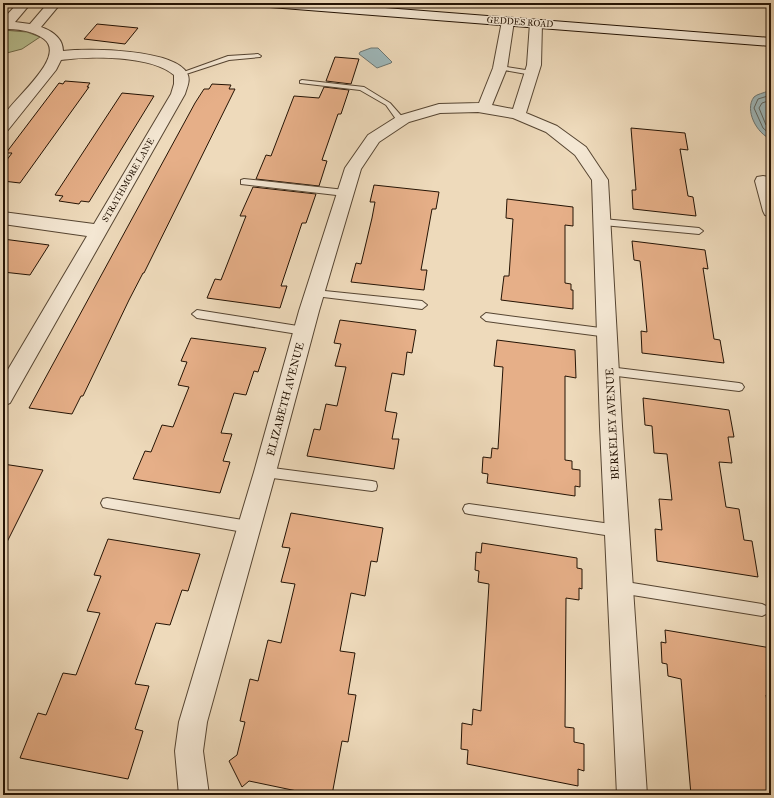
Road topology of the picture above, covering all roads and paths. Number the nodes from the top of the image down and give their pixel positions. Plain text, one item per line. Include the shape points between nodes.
1 (25, 3) edge
2 (55, 3) edge
3 (270, 3) edge
4 (273, 3) edge
5 (508, 21) junction
6 (536, 23) junction
7 (9, 25) edge
8 (33, 28) junction
9 (771, 42) edge
10 (57, 56) junction
11 (258, 56) dead end
12 (500, 68) junction
13 (532, 73) junction
14 (181, 74) junction
15 (302, 82) dead end
16 (500, 111) junction
17 (401, 120) junction
18 (3, 127) edge
19 (763, 181) dead end
20 (244, 182) dead end
21 (345, 193) junction
22 (771, 211) edge
23 (3, 218) edge
24 (603, 222) junction
25 (99, 230) junction
26 (699, 231) dead end
27 (315, 293) junction
28 (422, 305) dead end
29 (197, 314) dead end
30 (486, 317) dead end
31 (304, 331) junction
32 (608, 333) junction
33 (609, 371) junction
34 (8, 377) edge
35 (739, 387) dead end
36 (3, 397) edge
37 (265, 472) junction
38 (372, 486) dead end
39 (107, 503) dead end
40 (469, 509) dead end
41 (249, 528) junction
42 (618, 531) junction
43 (620, 587) junction
44 (762, 610) dead end
45 (194, 795) edge
46 (632, 795) edge

1 - 7 street
2 - 8 street
3 - 4 main road, GEDDES ROAD
4 - 5 main road, GEDDES ROAD
5 - 6 main road, GEDDES ROAD
5 - 12 street
6 - 9 main road, GEDDES ROAD
6 - 13 street
7 - 8 street
8 - 10 street via 45,33 55,43
10 - 14 street via 88,53 149,59 167,64
10 - 18 street
11 - 14 lane via 228,58
12 - 13 lane
12 - 16 street
13 - 16 street
14 - 25 street, STRATHMORE LANE via 182,81 178,94
15 - 17 lane via 362,88 388,104
16 - 17 street, ELIZABETH AVENUE via 444,109 428,111
16 - 24 street, BERKELEY AVENUE via 563,135 590,161 600,180
17 - 21 street, ELIZABETH AVENUE via 380,132 369,143 357,159
19 - 22 street
20 - 21 lane
21 - 27 street, ELIZABETH AVENUE
23 - 25 street
24 - 26 lane
24 - 32 street, BERKELEY AVENUE
25 - 34 street, STRATHMORE LANE
27 - 28 lane
27 - 31 street, ELIZABETH AVENUE
29 - 31 lane
30 - 32 lane
31 - 37 street, ELIZABETH AVENUE
32 - 33 street, BERKELEY AVENUE
33 - 35 lane
33 - 42 street, BERKELEY AVENUE
34 - 36 street, STRATHMORE LANE
37 - 38 lane
37 - 41 street, ELIZABETH AVENUE
39 - 41 lane
40 - 42 lane
41 - 45 street, ELIZABETH AVENUE via 193,722 188,751
42 - 43 street, BERKELEY AVENUE
43 - 44 lane
43 - 46 street, BERKELEY AVENUE

